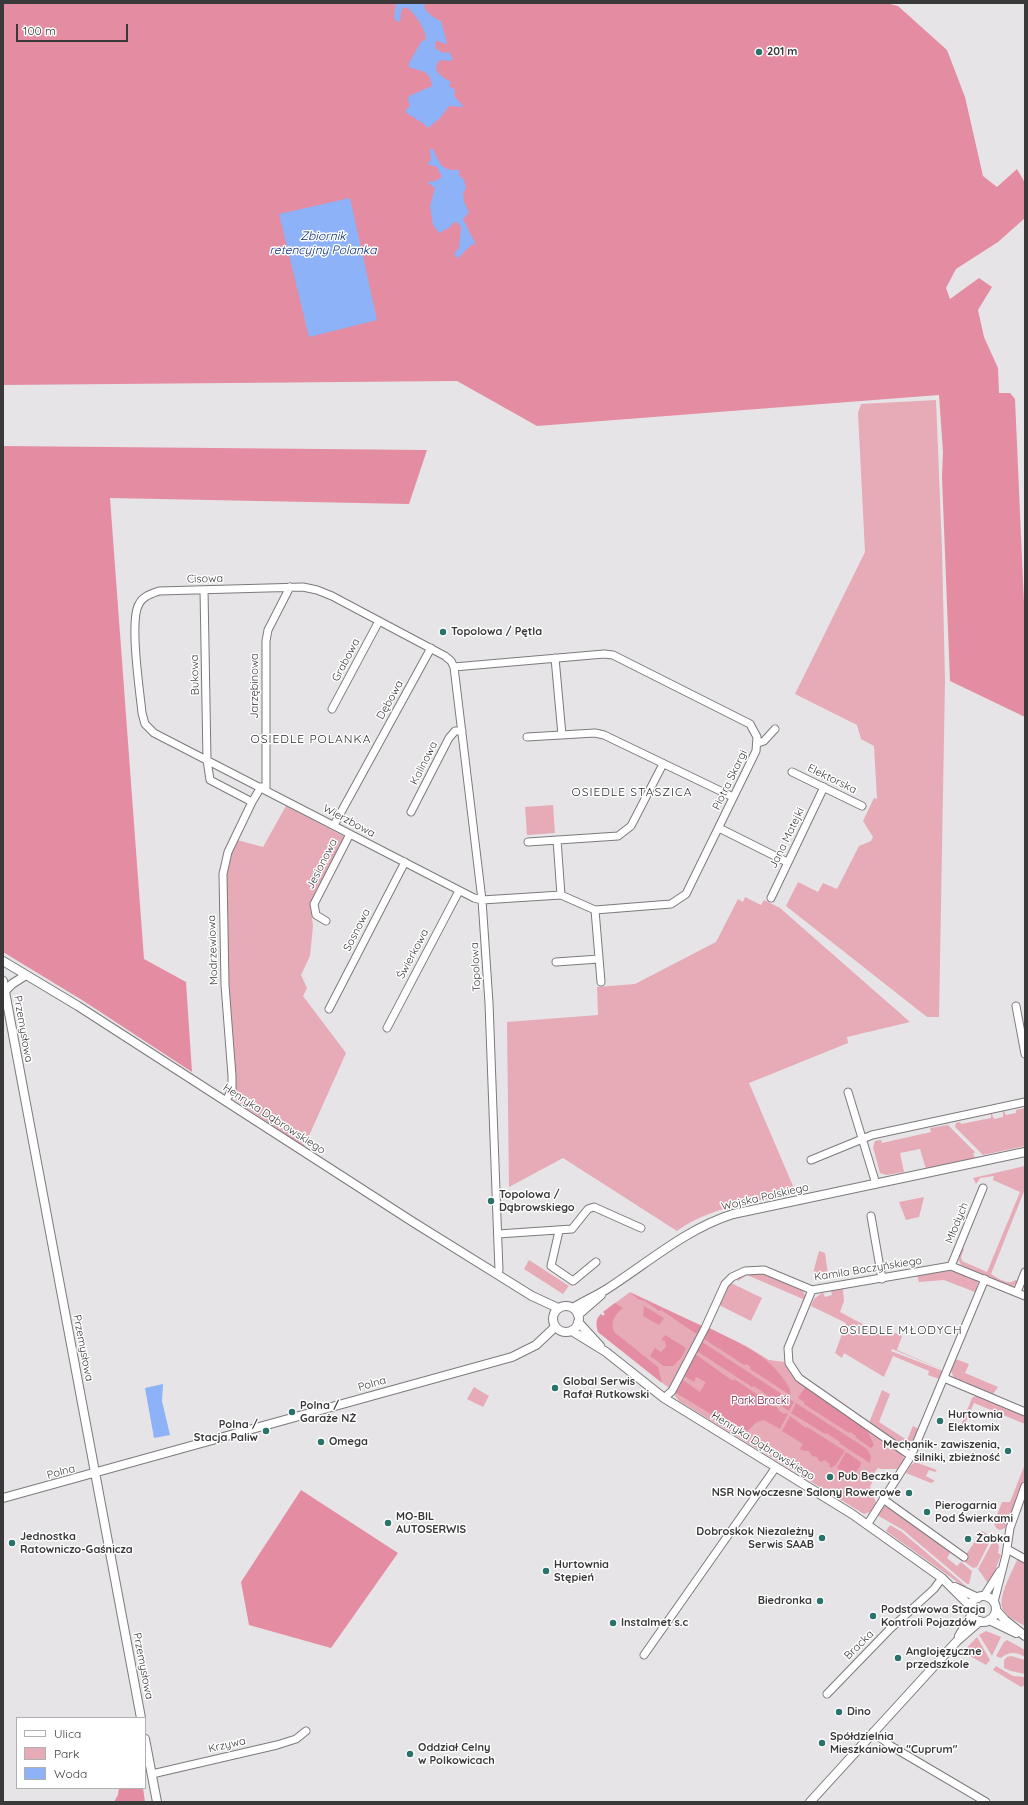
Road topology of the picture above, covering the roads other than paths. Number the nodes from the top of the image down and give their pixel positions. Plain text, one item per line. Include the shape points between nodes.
1 (290, 587) junction
2 (204, 590) junction
3 (379, 620) junction
4 (431, 648) junction
5 (555, 658) junction
6 (453, 664) junction
7 (332, 709) dead end
8 (775, 729) dead end
9 (462, 731) junction
10 (562, 735) junction
11 (527, 737) dead end
12 (758, 743) junction
13 (207, 760) junction
14 (663, 764) junction
15 (792, 772) dead end
16 (824, 787) junction
17 (264, 788) junction
18 (733, 797) junction
19 (252, 802) junction
20 (862, 806) dead end
21 (411, 812) dead end
22 (334, 825) junction
23 (719, 828) junction
24 (350, 834) junction
25 (557, 840) junction
26 (528, 842) dead end
27 (404, 862) junction
28 (787, 862) junction
29 (459, 891) junction
30 (561, 895) junction
31 (771, 898) dead end
32 (482, 900) junction
33 (595, 910) junction
34 (326, 921) dead end
35 (599, 959) junction
36 (3, 961) edge
37 (556, 962) dead end
38 (26, 975) junction
39 (3, 981) edge
40 (601, 982) dead end
41 (5, 991) junction
42 (1016, 1006) dead end
43 (330, 1009) dead end
44 (387, 1028) dead end
45 (1025, 1054) edge
46 (848, 1092) dead end
47 (226, 1101) junction
48 (1025, 1102) edge
49 (864, 1139) junction
50 (1025, 1152) edge
51 (811, 1160) dead end
52 (876, 1184) junction
53 (983, 1188) dead end
54 (871, 1216) dead end
55 (641, 1228) dead end
56 (559, 1231) junction
57 (498, 1234) junction
58 (596, 1262) dead end
59 (951, 1266) junction
60 (1025, 1272) edge
61 (497, 1274) junction
62 (985, 1278) junction
63 (882, 1279) junction
64 (606, 1290) junction
65 (812, 1290) junction
66 (1017, 1292) junction
67 (532, 1296) junction
68 (1025, 1296) edge
69 (558, 1308) junction
70 (573, 1308) junction
71 (553, 1315) junction
72 (578, 1319) junction
73 (555, 1327) junction
74 (572, 1331) junction
75 (606, 1352) junction
76 (944, 1378) junction
77 (664, 1398) junction
78 (1025, 1412) edge
79 (911, 1456) junction
80 (776, 1467) junction
81 (95, 1474) junction
82 (1025, 1486) edge
83 (3, 1498) edge
84 (883, 1499) junction
85 (867, 1525) junction
86 (1007, 1549) junction
87 (964, 1556) dead end
88 (1025, 1559) edge
89 (1003, 1566) junction
90 (945, 1581) junction
91 (981, 1597) junction
92 (995, 1606) junction
93 (971, 1611) junction
94 (989, 1620) junction
95 (980, 1621) junction
96 (1025, 1636) edge
97 (956, 1640) junction
98 (644, 1655) dead end
99 (827, 1694) dead end
100 (141, 1717) edge
101 (306, 1731) dead end
102 (873, 1732) junction
103 (146, 1744) edge
104 (152, 1774) junction
105 (157, 1802) edge
106 (810, 1802) edge
107 (986, 1802) edge

1 - 2 street, Cisowa
1 - 3 street, Cisowa via 317,590
1 - 17 street, Jarzębinowa via 268,630 266,642
2 - 13 street, Bukowa
2 - 13 street, Cisowa via 159,591 145,597 138,605 135,624 145,724 154,733
3 - 4 street, Cisowa
3 - 7 street, Grabowa
4 - 6 street, Cisowa
4 - 22 street, Dębowa
5 - 6 street, Piotra Skargi
5 - 10 street
5 - 12 street, Piotra Skargi via 614,655 748,721 755,731
6 - 9 street, Topolowa
8 - 12 street via 764,741
9 - 21 street, Kalinowa via 455,732 449,738
9 - 32 street, Topolowa
10 - 11 street
10 - 14 street via 604,735
12 - 18 street, Piotra Skargi
13 - 17 street, Wierzbowa
13 - 19 street, Bukowa via 210,780
14 - 18 street
14 - 25 street via 631,826 618,836
15 - 16 street, Elektorska
16 - 20 street, Elektorska
16 - 28 street, Jana Matejki
17 - 19 street, Modrzewiowa
17 - 22 street, Wierzbowa
18 - 23 street, Piotra Skargi
19 - 47 street, Modrzewiowa via 228,852 224,874 225,985 232,1076 232,1089
22 - 24 street, Wierzbowa
23 - 28 street
23 - 33 street, Piotra Skargi via 686,894 671,904
24 - 27 street, Wierzbowa
24 - 34 street, Jesionowa via 314,904 316,915
25 - 26 street
25 - 30 street
27 - 29 street, Wierzbowa
27 - 43 street, Sosnowa
28 - 31 street, Jana Matejki
29 - 32 street, Wierzbowa
29 - 44 street, Świerkowa
30 - 32 street, Piotra Skargi
30 - 33 street, Piotra Skargi
32 - 57 street, Topolowa via 489,1003
33 - 35 street
35 - 37 street
35 - 40 street
36 - 38 street, Henryka Dąbrowskiego
38 - 41 street
38 - 47 street, Henryka Dąbrowskiego
39 - 41 street, Przemysłowa
41 - 81 street, Przemysłowa
42 - 45 street
46 - 49 street
47 - 61 street, Henryka Dąbrowskiego
48 - 49 street via 872,1135
49 - 51 street
49 - 52 street
50 - 52 street, Wojska Polskiego
52 - 64 street, Wojska Polskiego via 718,1219 688,1233
53 - 59 street, Młodych
54 - 63 street
55 - 56 street via 594,1208 588,1209 572,1229
56 - 57 street
56 - 58 street via 551,1266 573,1281
57 - 61 street, Topolowa
59 - 62 street
59 - 63 street, Kamila Baczyńskiego
60 - 66 street
61 - 67 street, Henryka Dąbrowskiego
62 - 66 street
62 - 76 street
63 - 65 street, Kamila Baczyńskiego
64 - 70 street
64 - 72 street
65 - 77 street, Kamila Baczyńskiego via 764,1270 744,1271 732,1277 725,1284 672,1391
65 - 79 street via 788,1348 788,1363 799,1378
66 - 68 street
67 - 69 street
67 - 71 street
69 - 70 street
69 - 71 street
70 - 72 street
71 - 73 street
72 - 74 street
72 - 75 street
73 - 74 street via 563,1332
73 - 81 street, Polna via 532,1347 512,1357
74 - 75 street
75 - 77 street, Henryka Dąbrowskiego
76 - 78 street
76 - 79 street
77 - 80 street, Henryka Dąbrowskiego
79 - 84 street
80 - 85 street, Henryka Dąbrowskiego
80 - 98 street
81 - 83 street, Polna
81 - 100 street, Przemysłowa
82 - 86 street via 1010,1528
84 - 85 street
84 - 87 street
85 - 90 street, Henryka Dąbrowskiego
86 - 88 street
86 - 89 street
89 - 91 street
89 - 92 street
90 - 91 street, Henryka Dąbrowskiego
90 - 93 street, Henryka Dąbrowskiego
90 - 99 street, Bracka via 889,1630
91 - 92 street
91 - 93 street
92 - 94 street via 995,1614
92 - 96 street via 1005,1620
93 - 95 street
93 - 97 street
94 - 95 street
94 - 96 street
95 - 97 street
97 - 102 street
101 - 104 street, Krzywa via 277,1745
102 - 106 street
102 - 107 street
103 - 104 street
104 - 105 street

